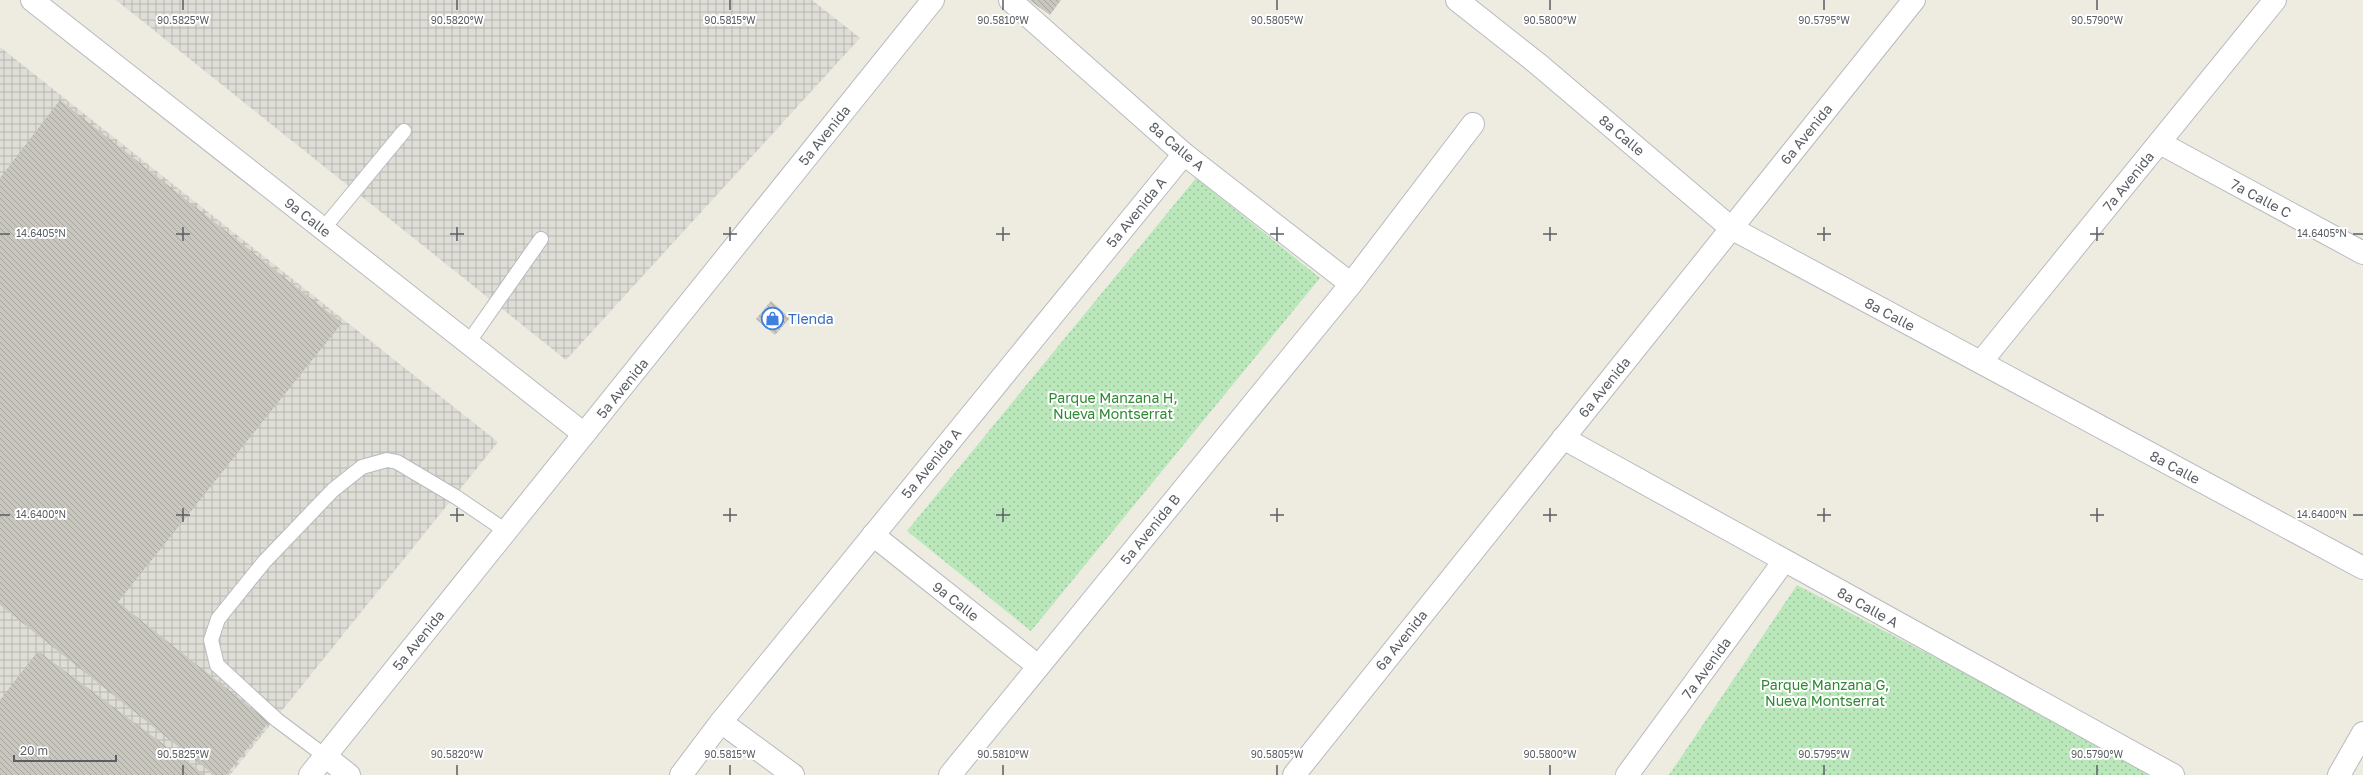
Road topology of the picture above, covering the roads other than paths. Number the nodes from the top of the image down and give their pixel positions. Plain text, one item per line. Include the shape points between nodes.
1 (32, 0) edge
2 (933, 0) edge
3 (1010, 0) edge
4 (1457, 0) edge
5 (1914, 0) edge
6 (2276, 0) edge
7 (1473, 124) dead end
8 (404, 131) dead end
9 (2160, 143) junction
10 (1184, 154) junction
11 (1731, 228) junction
12 (323, 229) junction
13 (542, 239) dead end
14 (2363, 253) edge
15 (1351, 284) junction
16 (468, 343) junction
17 (1981, 362) junction
18 (584, 434) junction
19 (1563, 438) junction
20 (506, 532) junction
21 (873, 535) junction
22 (1784, 561) junction
23 (2363, 568) edge
24 (1038, 666) junction
25 (721, 722) junction
26 (2363, 733) edge
27 (325, 756) junction
28 (310, 775) edge
29 (349, 775) edge
30 (681, 775) edge
31 (794, 775) edge
32 (950, 775) edge
33 (1294, 775) edge
34 (1627, 775) edge
35 (2173, 775) edge
36 (2339, 775) edge

1 - 12 street, 9a Calle
2 - 18 street, 5a Avenida
3 - 10 street, 8a Calle A
4 - 11 street, 8a Calle via 1538,64
5 - 11 street, 6a Avenida
6 - 9 street, 7a Avenida
7 - 15 street, 5a Avenida B
8 - 12 lane
9 - 14 street, 7a Calle C
9 - 17 street, 7a Avenida
10 - 15 street, 8a Calle A
10 - 21 street, 5a Avenida A
11 - 17 street, 8a Calle
11 - 19 street, 6a Avenida
12 - 16 street, 9a Calle
13 - 16 lane
15 - 24 street, 5a Avenida B
16 - 18 street, 9a Calle
17 - 23 street, 8a Calle
18 - 20 street, 5a Avenida
19 - 22 street, 8a Calle A
19 - 33 street, 6a Avenida
20 - 27 street, 5a Avenida
20 - 27 lane via 436,485 397,462 387,460 362,467 333,490 264,562 218,619 211,640 217,665 277,720
21 - 24 street, 9a Calle
21 - 25 street, 5a Avenida A
22 - 34 street, 7a Avenida
22 - 35 street, 8a Calle A
24 - 32 street, 5a Avenida B
25 - 30 street, 5a Avenida A
25 - 31 street
26 - 36 street
27 - 28 street, 5a Avenida
27 - 29 street

